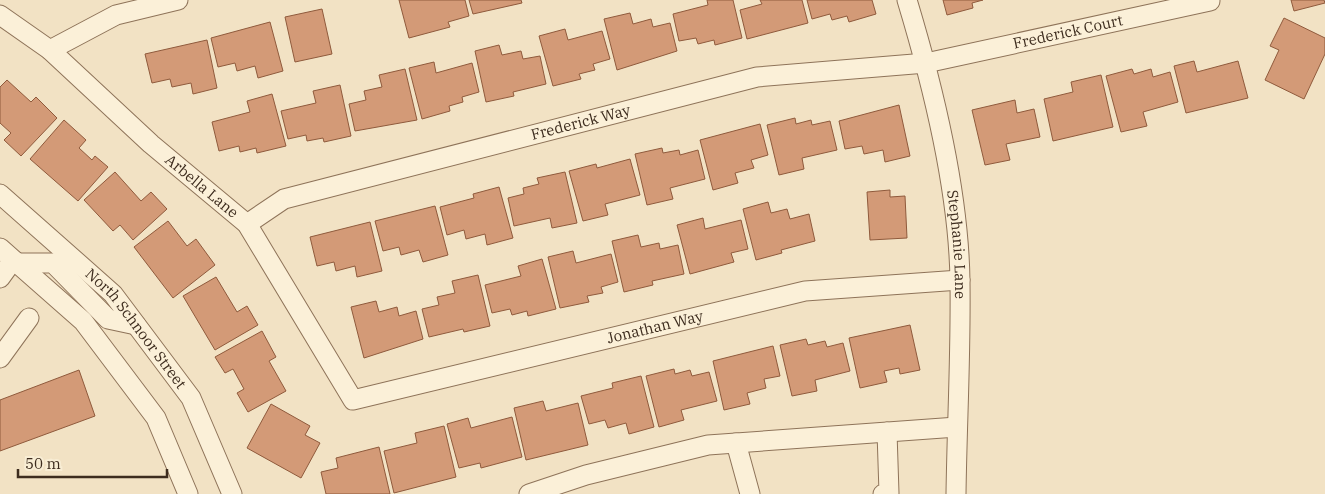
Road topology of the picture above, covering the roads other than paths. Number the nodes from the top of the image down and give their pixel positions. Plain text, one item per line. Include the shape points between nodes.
1 (178, 0) edge
2 (907, 0) edge
3 (1210, 0) edge
4 (0, 15) edge
5 (50, 50) junction
6 (926, 63) junction
7 (0, 194) edge
8 (247, 224) junction
9 (10, 257) edge
10 (0, 278) edge
11 (960, 280) junction
12 (29, 318) dead end
13 (136, 325) junction
14 (0, 358) edge
15 (353, 400) joint
16 (957, 426) junction
17 (887, 432) junction
18 (736, 443) junction
19 (188, 494) edge
20 (232, 494) edge
21 (529, 494) edge
22 (750, 494) edge
23 (883, 494) edge
24 (956, 494) edge

1 - 5 street via 116,15
2 - 6 street, Stephanie Lane
3 - 6 street, Frederick Court
4 - 5 street, Arbella Lane
5 - 8 street, Arbella Lane via 151,144
6 - 8 street, Frederick Way via 757,77 284,199
6 - 11 street, Stephanie Lane via 952,192
7 - 13 street, North Schnoor Street via 113,294
8 - 15 street, Arbella Lane
9 - 10 street
9 - 13 street via 53,263 108,319
9 - 19 street via 83,321 156,418
11 - 15 street, Jonathan Way via 805,292
11 - 16 street, Stephanie Lane
12 - 14 street
13 - 20 street, North Schnoor Street via 191,398
16 - 17 street
16 - 24 street, Stephanie Lane
17 - 18 street
17 - 23 street via 889,492
18 - 21 street via 689,449 586,475
18 - 22 street

